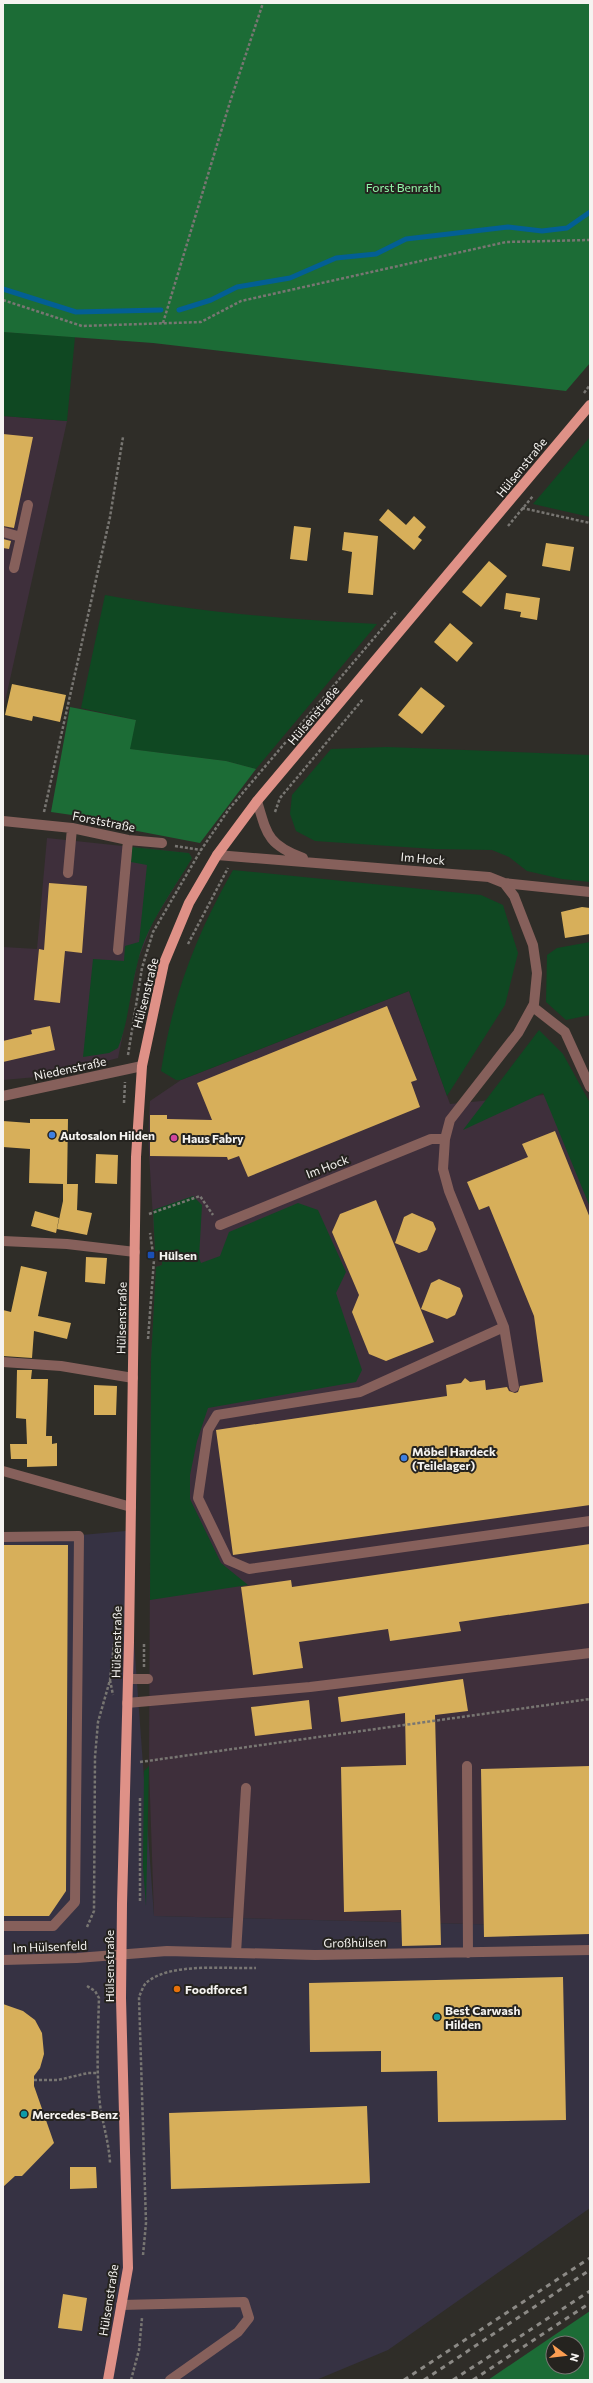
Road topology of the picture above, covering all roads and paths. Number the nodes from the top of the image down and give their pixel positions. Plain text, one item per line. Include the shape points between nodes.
1 (263, 3) edge
2 (590, 240) edge
3 (3, 300) edge
4 (163, 323) junction
5 (590, 405) edge
6 (123, 437) dead end
7 (28, 505) dead end
8 (506, 505) junction
9 (523, 508) junction
10 (590, 523) edge
11 (3, 532) edge
12 (503, 532) dead end
13 (21, 537) junction
14 (14, 568) dead end
15 (368, 692) dead end
16 (257, 801) junction
17 (274, 815) dead end
18 (3, 821) edge
19 (41, 825) junction
20 (72, 828) junction
21 (128, 840) junction
22 (162, 843) joint
23 (201, 850) dead end
24 (217, 855) junction
25 (314, 862) junction
26 (68, 873) dead end
27 (223, 876) dead end
28 (504, 883) junction
29 (590, 892) edge
30 (118, 950) dead end
31 (185, 950) dead end
32 (533, 1007) junction
33 (142, 1066) junction
34 (590, 1087) edge
35 (3, 1096) edge
36 (445, 1139) junction
37 (149, 1207) dead end
38 (220, 1225) joint
39 (3, 1241) edge
40 (135, 1252) junction
41 (504, 1327) junction
42 (3, 1362) edge
43 (133, 1378) junction
44 (514, 1387) dead end
45 (3, 1471) edge
46 (131, 1507) junction
47 (590, 1521) edge
48 (3, 1537) edge
49 (590, 1652) edge
50 (128, 1679) junction
51 (110, 1680) dead end
52 (148, 1680) dead end
53 (590, 1699) edge
54 (127, 1703) junction
55 (140, 1762) dead end
56 (467, 1766) dead end
57 (246, 1788) dead end
58 (3, 1926) edge
59 (87, 1927) dead end
60 (590, 1950) edge
61 (468, 1952) junction
62 (236, 1953) junction
63 (121, 1954) junction
64 (3, 1960) edge
65 (145, 1984) dead end
66 (87, 1986) dead end
67 (97, 2073) junction
68 (34, 2080) dead end
69 (110, 2167) dead end
70 (142, 2261) dead end
71 (142, 2304) junction
72 (121, 2305) junction
73 (108, 2380) edge
74 (131, 2380) edge
75 (170, 2380) edge

1 - 4 path
2 - 4 path via 506,242 241,301 201,322
3 - 4 path via 82,326
5 - 8 main road, Hülsenstraße
6 - 19 path via 110,517
7 - 13 street
8 - 9 path
8 - 16 main road, Hülsenstraße
9 - 10 path
9 - 12 path
11 - 13 street
13 - 14 street
15 - 17 path via 280,798
16 - 24 main road, Hülsenstraße
16 - 25 street, Im Hock via 270,839 290,853
18 - 19 street, Forststraße
19 - 20 street, Forststraße
20 - 21 street, Forststraße
20 - 26 street
21 - 22 street, Forststraße
21 - 30 street
22 - 23 path
24 - 25 street, Im Hock
24 - 33 main road, Hülsenstraße via 188,903 164,964
25 - 28 street, Im Hock via 489,877
27 - 31 path
28 - 29 street, Im Hock
28 - 32 street via 514,896 533,945 537,973
32 - 34 street via 565,1032
32 - 36 street via 518,1033 450,1120
33 - 35 street, Niedenstraße
33 - 40 main road, Hülsenstraße via 136,1156
36 - 38 street, Im Hock via 432,1139
36 - 41 street via 443,1169 449,1191
37 - 38 path via 149,1214 200,1196
39 - 40 street via 67,1244
40 - 43 main road, Hülsenstraße
41 - 44 street
41 - 47 street via 360,1392 217,1415 208,1430 198,1498 228,1560 249,1569
42 - 43 street via 62,1366
43 - 46 main road, Hülsenstraße
45 - 46 street
46 - 50 main road, Hülsenstraße
48 - 58 street via 79,1536 75,1902 53,1926
49 - 54 street via 310,1687
50 - 52 street
50 - 54 main road, Hülsenstraße
51 - 59 path via 98,1729 95,1757 94,1911
53 - 55 path
54 - 63 main road, Hülsenstraße
56 - 61 street
57 - 62 street
60 - 61 street, Großhülsen
61 - 62 street, Großhülsen via 315,1955
62 - 63 street, Großhülsen via 167,1951
63 - 64 street, Im Hülsenfeld via 63,1959
63 - 72 main road, Hülsenstraße via 128,2268
65 - 70 path via 139,1997 146,2223
66 - 67 path via 95,1991 99,1998
67 - 68 path via 58,2080
67 - 69 path via 100,2106 109,2144
71 - 72 street
71 - 74 path via 139,2350
71 - 75 street via 244,2302 249,2318 238,2332
72 - 73 main road, Hülsenstraße

